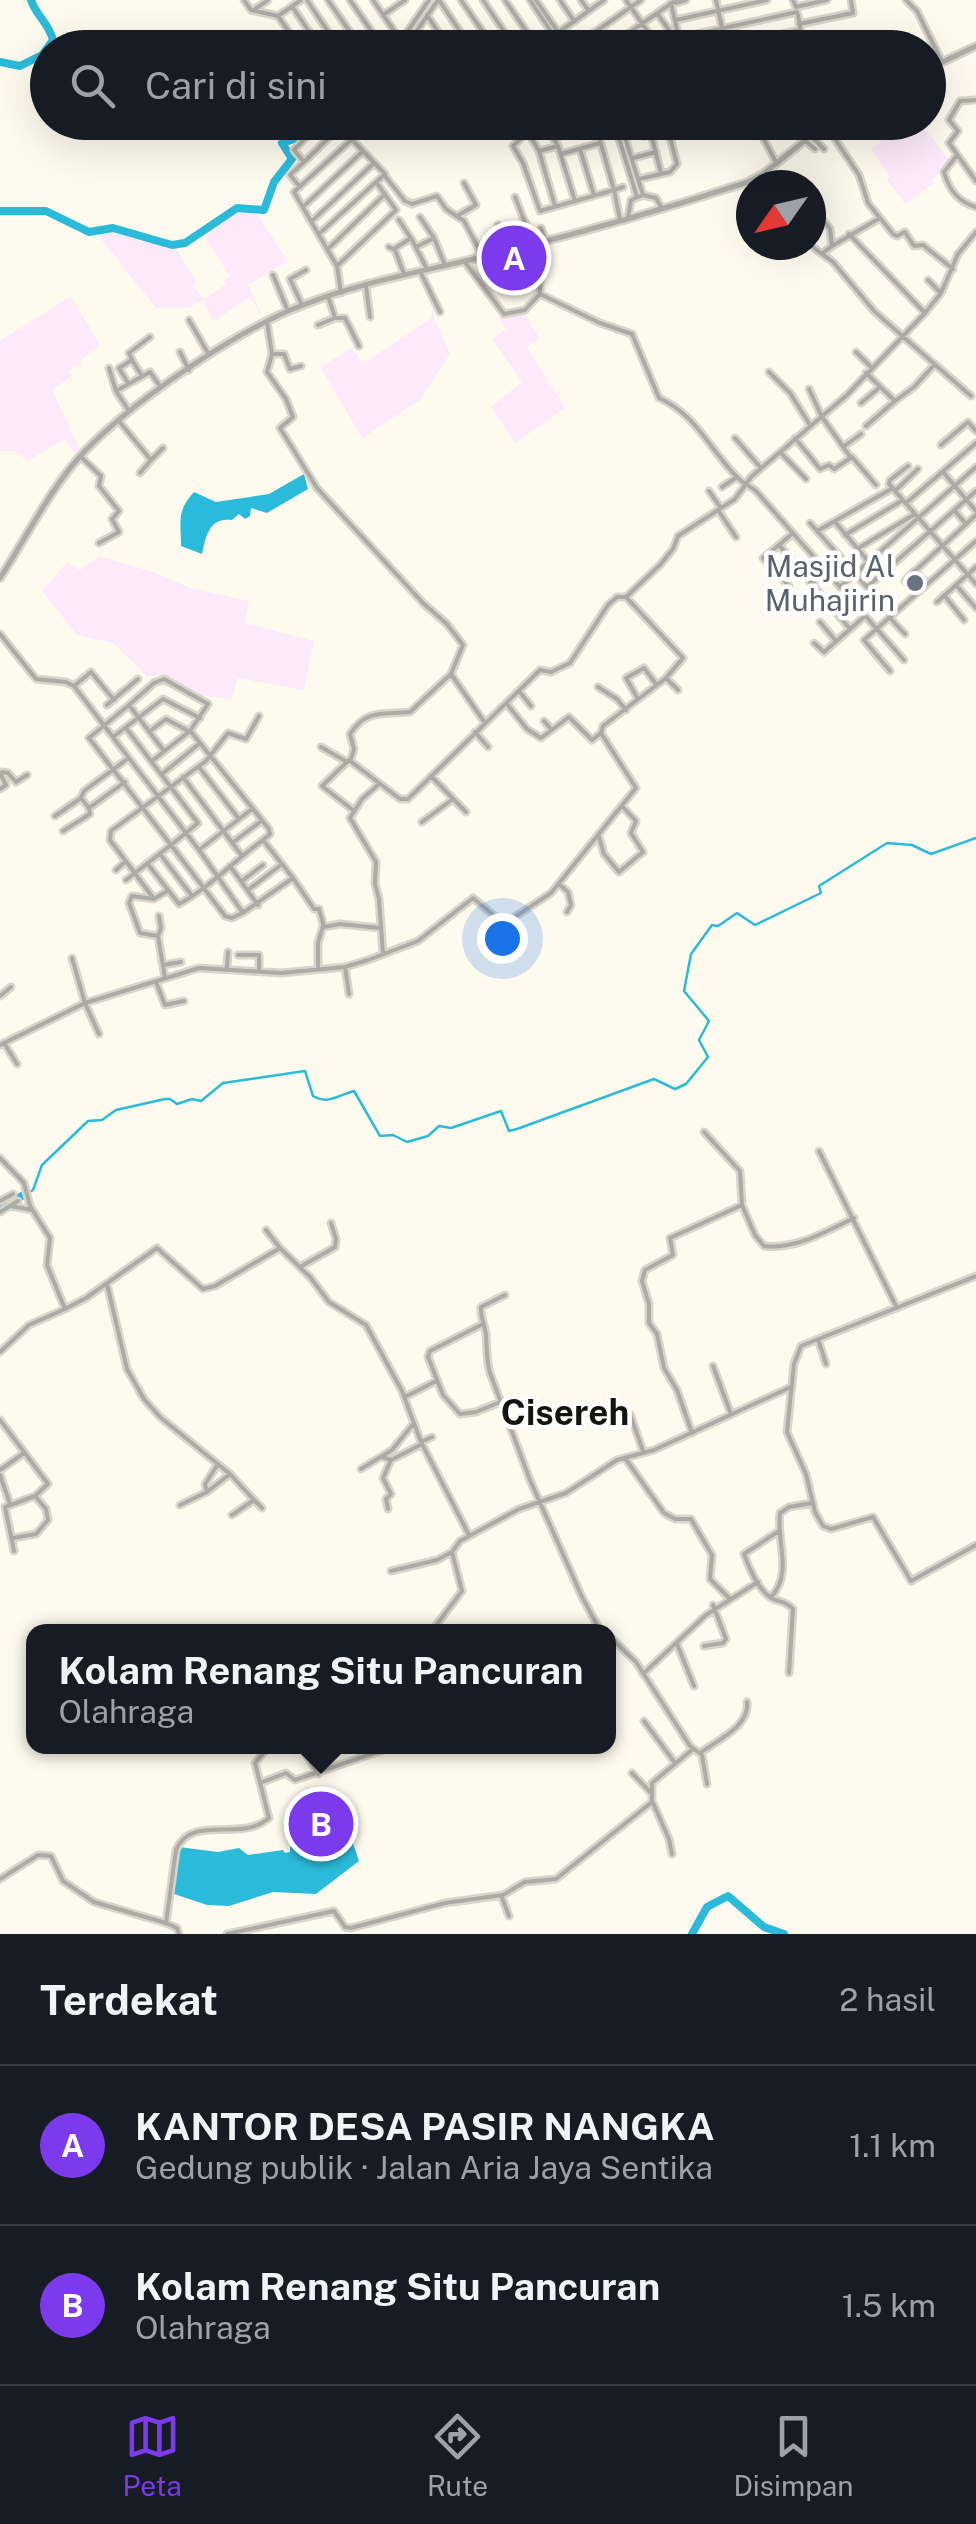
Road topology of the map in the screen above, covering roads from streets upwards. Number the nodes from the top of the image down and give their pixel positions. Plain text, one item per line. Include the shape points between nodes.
1 (244, 0) edge
2 (304, 0) edge
3 (328, 0) edge
4 (350, 0) edge
5 (373, 0) edge
6 (405, 0) edge
7 (429, 0) edge
8 (439, 0) edge
9 (461, 0) edge
10 (483, 0) edge
11 (505, 0) edge
12 (533, 0) edge
13 (560, 0) edge
14 (582, 0) edge
15 (604, 0) edge
16 (626, 0) edge
17 (640, 0) edge
18 (685, 0) edge
19 (716, 0) edge
20 (767, 0) edge
21 (793, 0) edge
22 (828, 0) edge
23 (851, 0) edge
24 (906, 0) edge
25 (265, 1) edge
26 (396, 2) edge
27 (673, 2) edge
28 (292, 6) junction
29 (631, 7) junction
30 (253, 10) junction
31 (589, 10) junction
32 (797, 10) junction
33 (718, 11) junction
34 (657, 13) junction
35 (383, 15) junction
36 (278, 16) junction
37 (427, 16) junction
38 (676, 20) junction
39 (574, 21) junction
40 (642, 24) junction
41 (800, 27) junction
42 (722, 29) junction
43 (288, 30) edge
44 (308, 30) edge
45 (326, 30) edge
46 (349, 30) edge
47 (371, 30) edge
48 (393, 30) edge
49 (409, 30) edge
50 (417, 30) edge
51 (437, 30) edge
52 (459, 30) edge
53 (482, 30) edge
54 (503, 30) edge
55 (526, 30) edge
56 (553, 30) edge
57 (562, 30) edge
58 (596, 30) edge
59 (634, 30) edge
60 (646, 30) edge
61 (669, 30) edge
62 (678, 30) edge
63 (717, 30) edge
64 (788, 30) edge
65 (800, 30) edge
66 (927, 30) edge
67 (976, 46) edge
68 (946, 60) edge
69 (976, 100) edge
70 (304, 140) edge
71 (327, 140) edge
72 (352, 140) joint
73 (517, 140) edge
74 (532, 140) edge
75 (555, 140) edge
76 (560, 140) edge
77 (598, 140) edge
78 (600, 140) edge
79 (624, 140) edge
80 (626, 140) edge
81 (653, 140) edge
82 (671, 140) edge
83 (764, 140) edge
84 (805, 140) edge
85 (808, 140) edge
86 (810, 140) edge
87 (836, 140) edge
88 (557, 143) junction
89 (580, 149) junction
90 (815, 149) dead end
91 (824, 149) dead end
92 (363, 151) junction
93 (539, 151) junction
94 (656, 152) junction
95 (561, 154) junction
96 (958, 155) junction
97 (633, 158) junction
98 (304, 162) junction
99 (374, 163) junction
100 (777, 164) junction
101 (769, 170) edge
102 (661, 174) junction
103 (385, 176) junction
104 (639, 179) junction
105 (376, 182) junction
106 (976, 182) edge
107 (464, 184) dead end
108 (300, 187) junction
109 (624, 187) dead end
110 (736, 188) edge
111 (614, 190) junction
112 (385, 194) junction
113 (594, 195) junction
114 (640, 196) junction
115 (515, 197) dead end
116 (575, 201) junction
117 (555, 206) junction
118 (303, 207) junction
119 (661, 207) junction
120 (976, 207) edge
121 (457, 216) junction
122 (420, 217) dead end
123 (628, 218) junction
124 (880, 218) junction
125 (312, 220) junction
126 (399, 220) dead end
127 (620, 220) junction
128 (826, 223) edge
129 (498, 225) dead end
130 (541, 228) dead end
131 (976, 232) edge
132 (320, 234) junction
133 (849, 234) junction
134 (411, 238) junction
135 (434, 238) junction
136 (545, 240) junction
137 (530, 244) junction
138 (832, 246) junction
139 (416, 247) junction
140 (328, 249) junction
141 (510, 250) junction
142 (826, 251) edge
143 (826, 256) edge
144 (483, 257) junction
145 (464, 261) junction
146 (446, 265) junction
147 (338, 266) junction
148 (306, 270) dead end
149 (424, 270) junction
150 (954, 270) junction
151 (272, 274) dead end
152 (404, 274) junction
153 (928, 280) dead end
154 (366, 287) junction
155 (341, 293) junction
156 (941, 293) junction
157 (540, 294) junction
158 (328, 296) junction
159 (302, 305) junction
160 (288, 311) junction
161 (440, 312) dead end
162 (925, 313) junction
163 (370, 317) dead end
164 (335, 318) junction
165 (189, 320) dead end
166 (267, 322) junction
167 (318, 325) dead end
168 (904, 334) junction
169 (155, 344) dead end
170 (359, 346) dead end
171 (180, 352) dead end
172 (856, 352) dead end
173 (272, 354) junction
174 (210, 356) junction
175 (132, 360) junction
176 (934, 364) junction
177 (301, 366) dead end
178 (871, 367) junction
179 (109, 368) dead end
180 (189, 370) junction
181 (769, 372) dead end
182 (866, 373) junction
183 (142, 376) junction
184 (128, 383) junction
185 (880, 387) junction
186 (162, 388) junction
187 (809, 388) dead end
188 (116, 391) junction
189 (971, 396) dead end
190 (895, 400) junction
191 (862, 403) dead end
192 (130, 411) junction
193 (822, 416) junction
194 (118, 420) junction
195 (810, 424) junction
196 (866, 426) dead end
197 (976, 430) edge
198 (861, 434) dead end
199 (735, 438) dead end
200 (794, 438) junction
201 (976, 442) edge
202 (942, 445) dead end
203 (163, 448) dead end
204 (844, 448) junction
205 (780, 452) junction
206 (80, 456) junction
207 (850, 458) junction
208 (151, 460) junction
209 (908, 466) dead end
210 (976, 467) edge
211 (761, 468) junction
212 (918, 468) dead end
213 (943, 472) junction
214 (140, 473) dead end
215 (737, 477) junction
216 (806, 479) dead end
217 (746, 483) junction
218 (876, 485) dead end
219 (955, 486) junction
220 (722, 487) dead end
221 (894, 489) junction
222 (709, 491) dead end
223 (976, 491) edge
224 (966, 500) junction
225 (905, 502) junction
226 (719, 509) junction
227 (954, 510) junction
228 (976, 513) edge
229 (917, 516) junction
230 (810, 522) dead end
231 (834, 522) junction
232 (966, 524) junction
233 (818, 531) junction
234 (930, 531) junction
235 (792, 534) junction
236 (845, 535) junction
237 (736, 537) dead end
238 (976, 540) edge
239 (99, 544) dead end
240 (778, 545) junction
241 (942, 545) junction
242 (857, 549) junction
243 (955, 559) junction
244 (869, 560) junction
245 (976, 567) edge
246 (826, 571) junction
247 (915, 571) junction
248 (855, 573) junction
249 (882, 573) junction
250 (968, 574) junction
251 (0, 578) edge
252 (812, 584) junction
253 (927, 584) junction
254 (976, 584) edge
255 (956, 585) junction
256 (788, 586) dead end
257 (840, 587) junction
258 (867, 587) junction
259 (915, 594) junction
260 (944, 595) junction
261 (626, 597) junction
262 (936, 602) dead end
263 (976, 608) edge
264 (865, 616) junction
265 (891, 616) junction
266 (964, 620) dead end
267 (820, 622) dead end
268 (876, 628) junction
269 (850, 629) junction
270 (0, 634) edge
271 (905, 634) dead end
272 (836, 641) junction
273 (814, 643) dead end
274 (904, 660) dead end
275 (890, 671) dead end
276 (450, 674) junction
277 (666, 678) junction
278 (138, 680) dead end
279 (656, 685) junction
280 (74, 686) junction
281 (598, 687) dead end
282 (678, 690) dead end
283 (519, 691) junction
284 (638, 699) junction
285 (114, 700) junction
286 (507, 704) junction
287 (107, 705) dead end
288 (129, 705) junction
289 (531, 706) dead end
290 (626, 710) junction
291 (259, 716) dead end
292 (139, 717) junction
293 (200, 718) junction
294 (544, 720) dead end
295 (484, 723) junction
296 (104, 726) junction
297 (126, 728) junction
298 (551, 729) junction
299 (150, 731) junction
300 (190, 731) junction
301 (475, 732) junction
302 (602, 733) junction
303 (113, 737) junction
304 (200, 743) junction
305 (321, 747) dead end
306 (488, 747) dead end
307 (164, 751) junction
308 (211, 757) junction
309 (128, 759) junction
310 (349, 760) junction
311 (152, 761) junction
312 (199, 767) junction
313 (114, 768) junction
314 (1, 772) edge
315 (162, 774) junction
316 (27, 775) dead end
317 (430, 776) junction
318 (183, 777) junction
319 (125, 782) junction
320 (379, 784) junction
321 (171, 786) junction
322 (0, 789) edge
323 (158, 796) junction
324 (81, 798) junction
325 (453, 799) junction
326 (622, 806) junction
327 (145, 807) junction
328 (89, 808) junction
329 (252, 809) junction
330 (353, 810) junction
331 (466, 812) dead end
332 (210, 814) junction
333 (55, 816) dead end
334 (239, 819) junction
335 (262, 821) junction
336 (422, 822) dead end
337 (198, 824) junction
338 (224, 830) junction
339 (63, 831) dead end
340 (186, 834) junction
341 (599, 834) junction
342 (263, 840) junction
343 (232, 843) junction
344 (172, 845) junction
345 (199, 850) junction
346 (160, 854) junction
347 (242, 856) junction
348 (126, 862) junction
349 (148, 864) junction
350 (282, 864) junction
351 (263, 865) dead end
352 (230, 866) junction
353 (116, 870) dead end
354 (136, 874) junction
355 (216, 876) junction
356 (293, 878) junction
357 (126, 880) dead end
358 (242, 881) junction
359 (559, 884) junction
360 (204, 886) junction
361 (248, 890) junction
362 (167, 891) junction
363 (192, 896) junction
364 (154, 900) junction
365 (258, 904) junction
366 (244, 912) junction
367 (567, 912) dead end
368 (159, 916) dead end
369 (503, 924) junction
370 (323, 926) junction
371 (380, 928) junction
372 (158, 936) junction
373 (228, 952) dead end
374 (383, 954) junction
375 (238, 955) dead end
376 (72, 958) dead end
377 (506, 960) dead end
378 (181, 962) dead end
379 (163, 965) junction
380 (345, 967) junction
381 (227, 968) junction
382 (318, 969) junction
383 (259, 971) junction
384 (165, 978) junction
385 (156, 982) junction
386 (11, 987) dead end
387 (349, 994) dead end
388 (0, 996) edge
389 (184, 1001) dead end
390 (85, 1004) junction
391 (99, 1034) dead end
392 (2, 1044) edge
393 (17, 1064) dead end
394 (704, 1132) dead end
395 (819, 1152) dead end
396 (0, 1158) edge
397 (13, 1194) dead end
398 (0, 1201) edge
399 (18, 1201) dead end
400 (11, 1206) junction
401 (742, 1206) junction
402 (32, 1210) junction
403 (0, 1212) edge
404 (854, 1218) junction
405 (331, 1222) dead end
406 (266, 1230) dead end
407 (280, 1248) junction
408 (300, 1267) junction
409 (976, 1276) edge
410 (314, 1282) junction
411 (107, 1284) junction
412 (308, 1288) dead end
413 (505, 1295) dead end
414 (64, 1308) junction
415 (896, 1308) junction
416 (483, 1324) junction
417 (818, 1339) junction
418 (0, 1352) edge
419 (826, 1364) dead end
420 (713, 1366) dead end
421 (438, 1380) junction
422 (791, 1387) junction
423 (405, 1397) junction
424 (500, 1402) junction
425 (630, 1414) dead end
426 (732, 1414) junction
427 (0, 1420) edge
428 (414, 1423) junction
429 (692, 1433) junction
430 (432, 1437) dead end
431 (421, 1443) junction
432 (24, 1453) junction
433 (644, 1454) junction
434 (382, 1457) junction
435 (626, 1458) junction
436 (391, 1460) junction
437 (218, 1464) junction
438 (361, 1469) dead end
439 (0, 1472) edge
440 (230, 1474) junction
441 (207, 1492) junction
442 (35, 1496) junction
443 (254, 1500) junction
444 (540, 1502) junction
445 (812, 1503) junction
446 (10, 1504) junction
447 (180, 1505) dead end
448 (262, 1508) dead end
449 (388, 1509) dead end
450 (232, 1515) dead end
451 (779, 1531) junction
452 (470, 1536) junction
453 (12, 1538) junction
454 (976, 1545) edge
455 (14, 1551) dead end
456 (452, 1552) junction
457 (391, 1571) dead end
458 (758, 1582) junction
459 (770, 1597) junction
460 (730, 1599) junction
461 (714, 1607) junction
462 (436, 1624) edge
463 (597, 1624) edge
464 (616, 1642) edge
465 (676, 1643) junction
466 (704, 1646) dead end
467 (643, 1674) junction
468 (789, 1674) dead end
469 (694, 1686) dead end
470 (747, 1702) dead end
471 (644, 1721) dead end
472 (693, 1749) junction
473 (700, 1752) junction
474 (262, 1754) edge
475 (306, 1754) edge
476 (373, 1754) edge
477 (675, 1763) junction
478 (632, 1773) dead end
479 (318, 1774) junction
480 (260, 1783) junction
481 (707, 1784) dead end
482 (652, 1794) junction
483 (652, 1802) junction
484 (672, 1854) dead end
485 (0, 1879) edge
486 (502, 1896) junction
487 (509, 1916) dead end
488 (166, 1923) junction
489 (178, 1934) edge
490 (227, 1934) edge

1 - 30 street
2 - 28 street
2 - 45 street
3 - 46 street
4 - 47 street
5 - 35 street
6 - 26 street
7 - 49 street
8 - 37 street
8 - 52 street
9 - 53 street
10 - 54 street
11 - 55 street
12 - 56 street
13 - 39 street
14 - 31 street
15 - 31 street
16 - 29 street
17 - 29 street
18 - 27 street
19 - 33 street
20 - 33 street
21 - 32 street
22 - 32 street
23 - 41 street via 852,13
24 - 66 street
25 - 30 street
26 - 35 street
27 - 34 street
27 - 38 street
28 - 36 street
28 - 44 street
29 - 40 street
29 - 58 street
30 - 36 street
31 - 39 street
32 - 41 street
32 - 42 street
33 - 38 street
33 - 42 street
34 - 40 street
34 - 61 street
35 - 48 street
36 - 43 street
37 - 50 street
37 - 51 street
38 - 62 street
39 - 57 street
40 - 59 street
40 - 60 street
41 - 64 street
41 - 65 street
42 - 63 street
67 - 68 street
69 - 96 street via 960,101 949,119 958,131 949,141
70 - 98 street via 294,150
71 - 98 street
72 - 92 street
72 - 108 street
73 - 117 street via 512,144 536,208
74 - 93 street
75 - 88 street
76 - 88 street
77 - 89 street
78 - 111 street
79 - 114 street
80 - 97 street
81 - 94 street
82 - 102 street via 677,165
83 - 100 street
84 - 100 street
85 - 90 street
86 - 91 street
87 - 124 street
88 - 93 street
88 - 95 street
89 - 95 street
89 - 113 street
92 - 99 street
92 - 118 street
93 - 117 street
94 - 97 street
94 - 102 street
95 - 116 street
96 - 106 street
96 - 120 street via 945,176 955,196
97 - 104 street
98 - 108 street via 290,175
99 - 103 street
99 - 125 street
100 - 101 street
102 - 104 street
103 - 105 street
103 - 121 street via 405,201 420,204 434,195
104 - 114 street
105 - 112 street
105 - 132 street
107 - 121 street via 476,205
108 - 118 street via 294,193
109 - 111 street
110 - 119 street
111 - 113 street
111 - 127 street
112 - 140 street
112 - 147 street via 395,211
113 - 116 street
114 - 119 street via 656,198
114 - 123 street via 628,206
115 - 137 street
116 - 117 street
118 - 125 street
119 - 123 street
121 - 144 street
122 - 135 street
123 - 127 street
124 - 133 street
124 - 150 street via 894,235 905,232 914,246 923,245
125 - 132 street
126 - 134 street
127 - 136 street
128 - 138 street
129 - 141 street
130 - 136 street
131 - 150 street
132 - 140 street
133 - 138 street
133 - 162 street
134 - 139 street
134 - 152 street via 391,248
135 - 139 street
135 - 146 street
136 - 137 street
137 - 141 street
137 - 157 street via 540,267
138 - 142 street
139 - 149 street
140 - 147 street
141 - 144 street
143 - 168 street
144 - 145 street
145 - 146 street
145 - 157 street via 504,314 525,310
146 - 149 street
147 - 155 street
148 - 159 street via 290,279
149 - 152 street
149 - 161 street
150 - 156 street
151 - 160 street
152 - 154 street
153 - 156 street
154 - 155 street
154 - 163 street
155 - 158 street
156 - 162 street
157 - 215 street via 632,334 657,396 695,422
158 - 159 street
158 - 164 street
159 - 160 street
160 - 166 street
162 - 168 street
164 - 167 street
164 - 170 street via 345,318
165 - 174 street
166 - 173 street
166 - 174 street
168 - 176 street
168 - 178 street
169 - 175 street via 150,338 130,353
171 - 180 street
172 - 178 street
173 - 177 street via 284,354 290,369
173 - 276 street via 267,372 293,417 280,428 316,488 462,643
174 - 180 street
175 - 183 street
175 - 184 street via 119,368
176 - 189 street
176 - 190 street
178 - 182 street
179 - 188 street
180 - 186 street
181 - 195 street
182 - 185 street
182 - 193 street
183 - 184 street
183 - 186 street via 152,373
184 - 188 street
185 - 190 street
185 - 191 street
186 - 192 street
187 - 193 street
188 - 192 street
190 - 196 street
192 - 194 street
193 - 195 street
193 - 204 street
194 - 206 street
194 - 208 street
195 - 200 street
197 - 202 street via 968,422
198 - 204 street
199 - 211 street
200 - 205 street
200 - 207 street via 821,470
201 - 213 street
203 - 208 street
204 - 207 street
205 - 211 street
205 - 216 street
206 - 239 street via 101,476 100,486 118,511 112,519 119,532
206 - 251 street
207 - 218 street
208 - 214 street
209 - 221 street via 890,480
210 - 219 street
211 - 217 street
212 - 221 street
213 - 219 street
213 - 225 street
215 - 217 street
215 - 220 street
217 - 226 street
217 - 235 street
219 - 224 street
219 - 229 street
221 - 225 street
221 - 231 street
222 - 226 street
223 - 224 street
224 - 227 street
224 - 228 street
225 - 229 street
225 - 236 street
226 - 237 street
226 - 261 street via 680,534
227 - 232 street
227 - 234 street
228 - 232 street
229 - 234 street
229 - 242 street
229 - 244 street
230 - 233 street
231 - 233 street
231 - 236 street
232 - 241 street
233 - 248 street
234 - 241 street
234 - 249 street
235 - 240 street
235 - 246 street
236 - 242 street
238 - 243 street
240 - 252 street
240 - 256 street via 763,558
241 - 243 street
241 - 247 street
242 - 244 street
243 - 250 street
243 - 253 street
244 - 248 street
244 - 249 street
245 - 250 street
246 - 252 street
246 - 257 street
247 - 253 street
247 - 259 street via 905,581
248 - 257 street
248 - 258 street
249 - 258 street
250 - 254 street
250 - 255 street
252 - 269 street
253 - 259 street
255 - 260 street
255 - 263 street
257 - 264 street
258 - 265 street
259 - 265 street
260 - 262 street
260 - 266 street
261 - 277 street via 682,658
261 - 283 street via 608,605 570,664 540,670
264 - 268 street
264 - 269 street
265 - 268 street
265 - 271 street
267 - 272 street
268 - 274 street
268 - 275 street via 864,641
269 - 272 street
270 - 280 street via 36,679
272 - 273 street via 824,653
276 - 295 street
276 - 310 street via 408,713 363,718 350,734
277 - 279 street
277 - 282 street
278 - 285 street
279 - 284 street
279 - 284 street via 644,668 626,678
280 - 285 street via 91,672
280 - 296 street
281 - 290 street
283 - 286 street
283 - 289 street
284 - 290 street
285 - 287 street
286 - 295 street
286 - 298 street via 540,738
288 - 292 street
288 - 293 street via 164,679 208,703
288 - 296 street
290 - 302 street
291 - 308 street via 246,739 228,734
292 - 293 street via 165,698
292 - 297 street
292 - 299 street
293 - 300 street
294 - 298 street
295 - 301 street
296 - 303 street
296 - 313 street via 90,738
297 - 303 street
297 - 311 street
298 - 302 street via 569,717 591,740
299 - 300 street via 166,719
299 - 307 street
300 - 304 street
300 - 307 street
301 - 306 street
301 - 317 street
302 - 326 street via 636,784
303 - 309 street
304 - 308 street
304 - 315 street
305 - 310 street
307 - 311 street
308 - 312 street
308 - 329 street
309 - 313 street
309 - 323 street
310 - 320 street
310 - 330 street via 322,789
311 - 315 street
312 - 318 street
312 - 334 street
313 - 319 street
313 - 324 street
314 - 316 street via 16,782
314 - 322 street via 6,784
315 - 321 street
317 - 320 street via 405,800
317 - 325 street
318 - 321 street
318 - 332 street
319 - 327 street
319 - 328 street
320 - 330 street
321 - 323 street
321 - 337 street
323 - 327 street
323 - 340 street
324 - 328 street
324 - 333 street
325 - 331 street
325 - 336 street
326 - 341 street
326 - 341 street via 636,820 631,833 643,852 619,872
327 - 344 street
327 - 348 street via 109,836
328 - 339 street via 90,814
329 - 334 street
329 - 335 street
330 - 371 street via 350,818 376,862
332 - 337 street
332 - 338 street
334 - 338 street
335 - 342 street via 270,833
335 - 343 street
337 - 340 street
338 - 343 street
338 - 345 street
340 - 344 street
340 - 345 street
341 - 359 street
342 - 347 street
342 - 350 street
343 - 347 street
344 - 346 street
344 - 360 street
345 - 355 street
346 - 349 street
346 - 363 street
347 - 352 street
348 - 353 street
348 - 354 street
349 - 354 street
349 - 362 street
350 - 356 street
350 - 361 street
351 - 358 street
352 - 355 street
352 - 358 street
354 - 357 street
354 - 364 street
355 - 360 street
355 - 366 street
356 - 365 street
356 - 370 street via 319,909
358 - 361 street
359 - 367 street via 570,896
359 - 369 street
360 - 363 street
360 - 366 street via 227,918
361 - 365 street
362 - 363 street via 180,904
362 - 364 street
364 - 372 street via 131,896 129,903 140,933
365 - 366 street
368 - 372 street
369 - 374 street via 472,898 430,933
369 - 377 street via 519,945
370 - 371 street
370 - 382 street
371 - 374 street
372 - 379 street
373 - 381 street
374 - 380 street
375 - 383 street via 260,955
376 - 390 street
378 - 379 street
379 - 384 street
380 - 382 street
380 - 387 street
381 - 383 street
381 - 384 street
382 - 383 street
384 - 385 street
385 - 389 street via 165,1005
385 - 390 street
386 - 388 street
390 - 391 street
390 - 392 street
392 - 393 street
394 - 401 street via 740,1170
395 - 404 street
396 - 402 street via 26,1188
397 - 398 street
399 - 400 street
400 - 402 street
400 - 403 street
401 - 404 street via 768,1247 812,1238
401 - 429 street via 670,1238 672,1254 643,1277 649,1323
402 - 414 street via 50,1238 47,1265
404 - 415 street
405 - 408 street via 335,1247
406 - 407 street
407 - 408 street
407 - 411 street via 209,1288 196,1286 158,1248
408 - 410 street
409 - 415 street
410 - 412 street
410 - 423 street via 334,1306 366,1324
411 - 414 street
411 - 437 street via 136,1388
413 - 416 street via 481,1308
414 - 418 street via 29,1325
415 - 417 street
416 - 421 street via 430,1351
416 - 424 street
417 - 419 street
417 - 422 street via 799,1348
420 - 426 street
421 - 423 street
421 - 424 street via 460,1414
422 - 426 street
422 - 445 street via 787,1432
423 - 428 street
424 - 444 street
425 - 433 street
426 - 429 street
427 - 432 street
428 - 431 street
428 - 434 street
429 - 433 street
430 - 431 street
431 - 436 street
431 - 452 street
432 - 439 street
432 - 442 street via 48,1484
433 - 435 street
434 - 436 street
434 - 438 street
435 - 444 street
435 - 460 street via 664,1513 691,1519 712,1555 710,1579
436 - 449 street via 383,1476 391,1494
437 - 440 street
437 - 441 street
439 - 446 street
440 - 441 street
440 - 443 street
441 - 447 street
442 - 446 street
442 - 453 street via 48,1520 36,1534
443 - 448 street
443 - 450 street
444 - 452 street
444 - 463 street
445 - 451 street via 782,1511
445 - 454 street via 827,1529 873,1517 911,1581
446 - 453 street via 4,1514
451 - 458 street via 744,1554
451 - 459 street via 784,1562
452 - 456 street
453 - 455 street
456 - 457 street
456 - 462 street via 462,1591
458 - 459 street
458 - 460 street
459 - 468 street via 792,1609
460 - 461 street
461 - 465 street
461 - 466 street via 726,1642
464 - 467 street
465 - 467 street
465 - 469 street
467 - 472 street
470 - 473 street via 744,1720
471 - 477 street
472 - 473 street
472 - 477 street
473 - 481 street
474 - 480 street via 255,1763
475 - 479 street
476 - 479 street
477 - 482 street via 652,1783
478 - 482 street
479 - 480 street via 294,1780 286,1773
480 - 488 street via 270,1811 265,1822 226,1832 200,1829 181,1840
482 - 483 street
483 - 484 street
483 - 486 street via 563,1875 525,1882
485 - 488 street via 47,1854 63,1882 94,1902
486 - 487 street
486 - 490 street via 351,1928 334,1911
488 - 489 street

